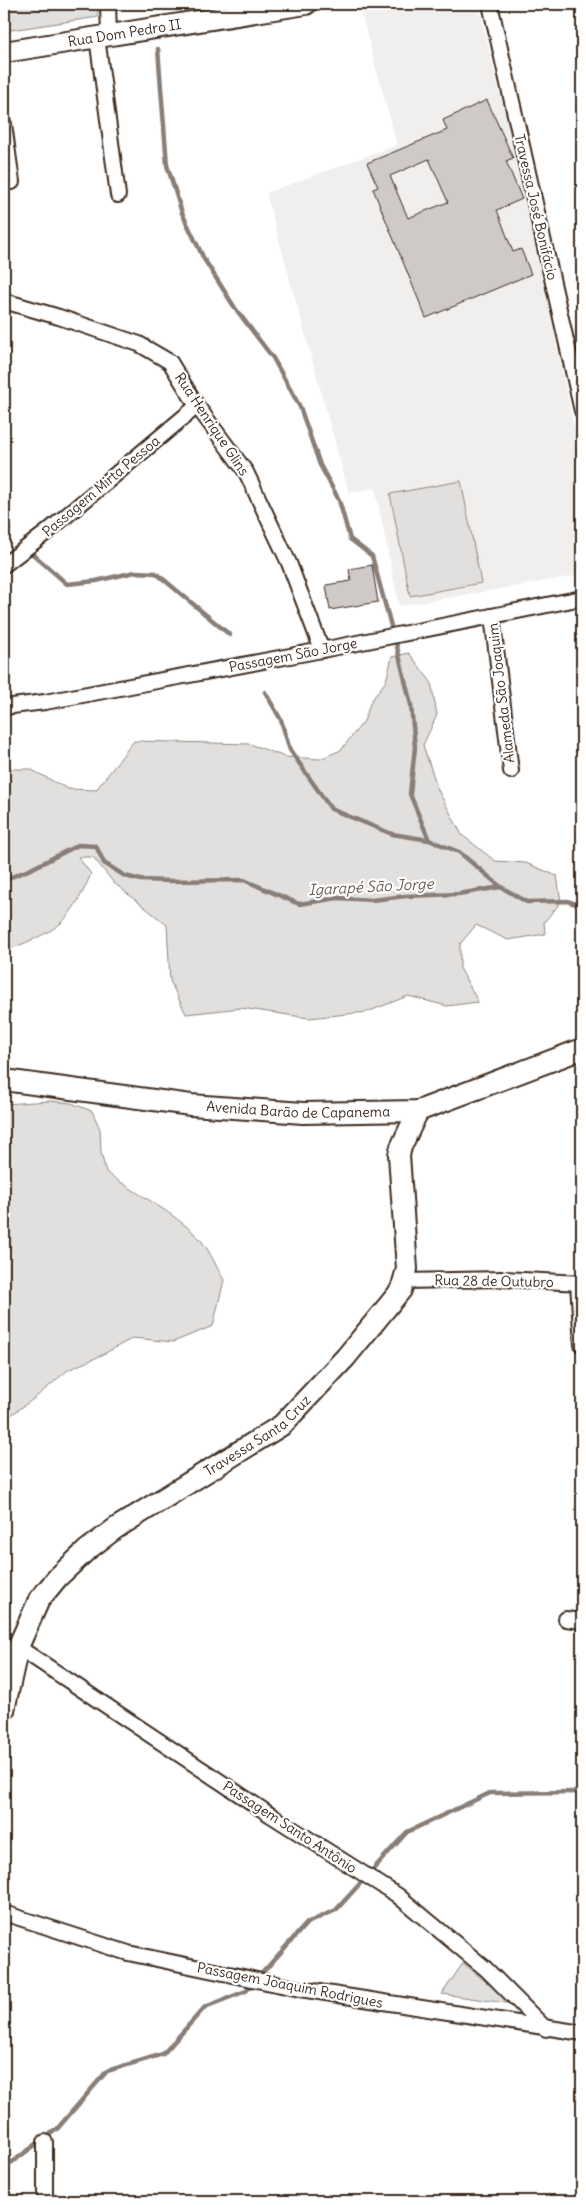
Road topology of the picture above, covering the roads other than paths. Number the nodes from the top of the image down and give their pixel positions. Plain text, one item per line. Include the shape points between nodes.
1 (108, 4) edge
2 (306, 4) edge
3 (490, 4) edge
4 (103, 36) junction
5 (4, 52) edge
6 (4, 124) edge
7 (12, 182) dead end
8 (118, 195) dead end
9 (4, 301) edge
10 (580, 388) edge
11 (196, 406) junction
12 (582, 411) edge
13 (4, 565) edge
14 (582, 598) edge
15 (492, 616) junction
16 (322, 650) junction
17 (4, 707) edge
18 (511, 771) dead end
19 (582, 1049) edge
20 (4, 1080) edge
21 (418, 1111) junction
22 (405, 1281) junction
23 (580, 1283) edge
24 (582, 1345) edge
25 (566, 1619) dead end
26 (582, 1621) edge
27 (18, 1647) junction
28 (4, 1710) edge
29 (4, 1914) edge
30 (546, 2029) junction
31 (582, 2033) edge
32 (45, 2142) dead end
33 (45, 2201) edge

1 - 4 street
2 - 4 street, Rua Dom Pedro II
3 - 10 street, Travessa José Bonifácio
4 - 5 street, Rua Dom Pedro II
4 - 8 street
6 - 7 street
9 - 11 street, Rua Henrique Glins via 139,344 170,362
10 - 12 street, Travessa José Bonifácio
11 - 13 street, Passagem Mirta Pessoa via 48,532
11 - 16 street, Rua Henrique Glins via 246,472 289,563
14 - 15 street, Passagem São Jorge
15 - 16 street, Passagem São Jorge
15 - 18 street, Alameda São Joaquim
16 - 17 street, Passagem São Jorge
19 - 21 street, Avenida Barão de Capanema
20 - 21 street, Avenida Barão de Capanema via 191,1105 303,1113
21 - 22 street, Travessa Santa Cruz via 401,1147 398,1163 407,1260
22 - 23 street, Rua 28 de Outubro via 503,1279
22 - 27 street, Travessa Santa Cruz via 346,1358 282,1425 116,1528 70,1565 39,1600
23 - 24 street
25 - 26 street
27 - 28 street, Travessa Santa Cruz
27 - 30 street, Passagem Santo Antônio via 238,1794 397,1895 486,1969
29 - 30 street, Passagem Joaquim Rodrigues via 137,1955 300,1989
30 - 31 street, Passagem Joaquim Rodrigues
32 - 33 street

